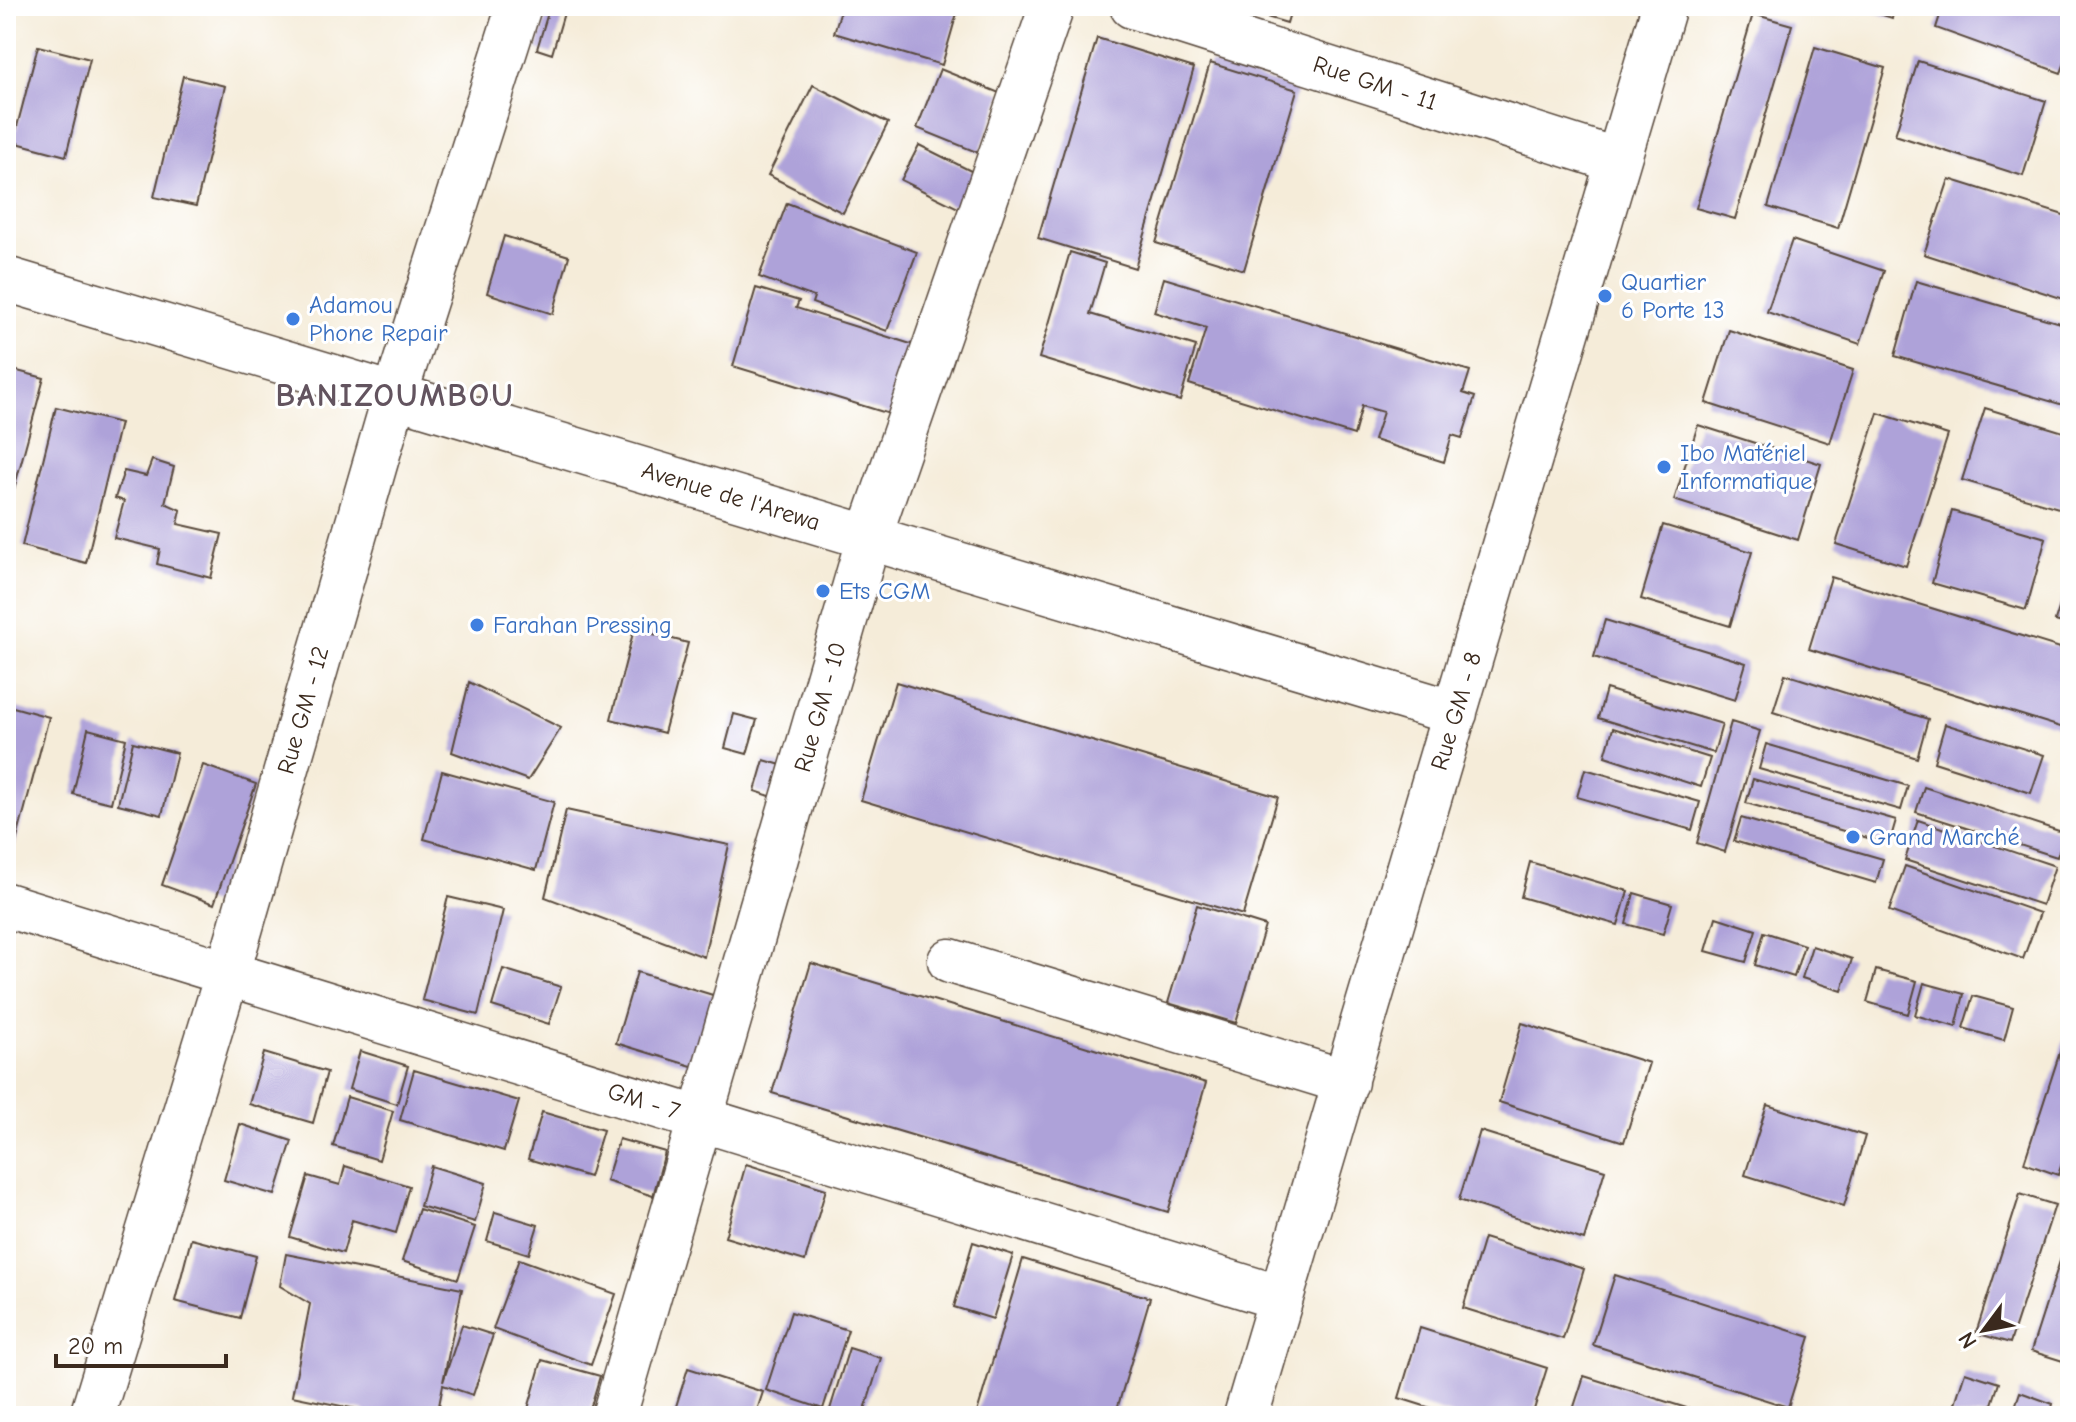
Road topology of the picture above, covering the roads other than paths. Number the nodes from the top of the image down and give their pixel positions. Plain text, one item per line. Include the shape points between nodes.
1 (519, 6) edge
2 (1052, 6) edge
3 (1132, 6) edge
4 (1664, 6) edge
5 (1618, 161) junction
6 (6, 279) edge
7 (395, 395) junction
8 (869, 537) junction
9 (1455, 713) junction
10 (6, 905) edge
11 (950, 961) dead end
12 (227, 975) junction
13 (1346, 1082) junction
14 (701, 1118) junction
15 (1281, 1298) junction
16 (92, 1416) edge
17 (614, 1416) edge
18 (1246, 1416) edge

1 - 7 street, Rue GM - 12
2 - 8 street, Rue GM - 10
3 - 5 street, Rue GM - 11
4 - 5 street, Rue GM - 8
5 - 9 street, Rue GM - 8
6 - 7 street, Avenue de l'Arewa
7 - 8 street, Avenue de l'Arewa
7 - 12 street, Rue GM - 12
8 - 9 street, Avenue de l'Arewa
8 - 14 street, Rue GM - 10
9 - 13 street, Rue GM - 8
10 - 12 street, GM - 7
11 - 13 street
12 - 14 street, GM - 7
12 - 16 street, Rue GM - 12
13 - 15 street, Rue GM - 8
14 - 15 street, GM - 7
14 - 17 street, Rue GM - 10
15 - 18 street, Rue GM - 8

